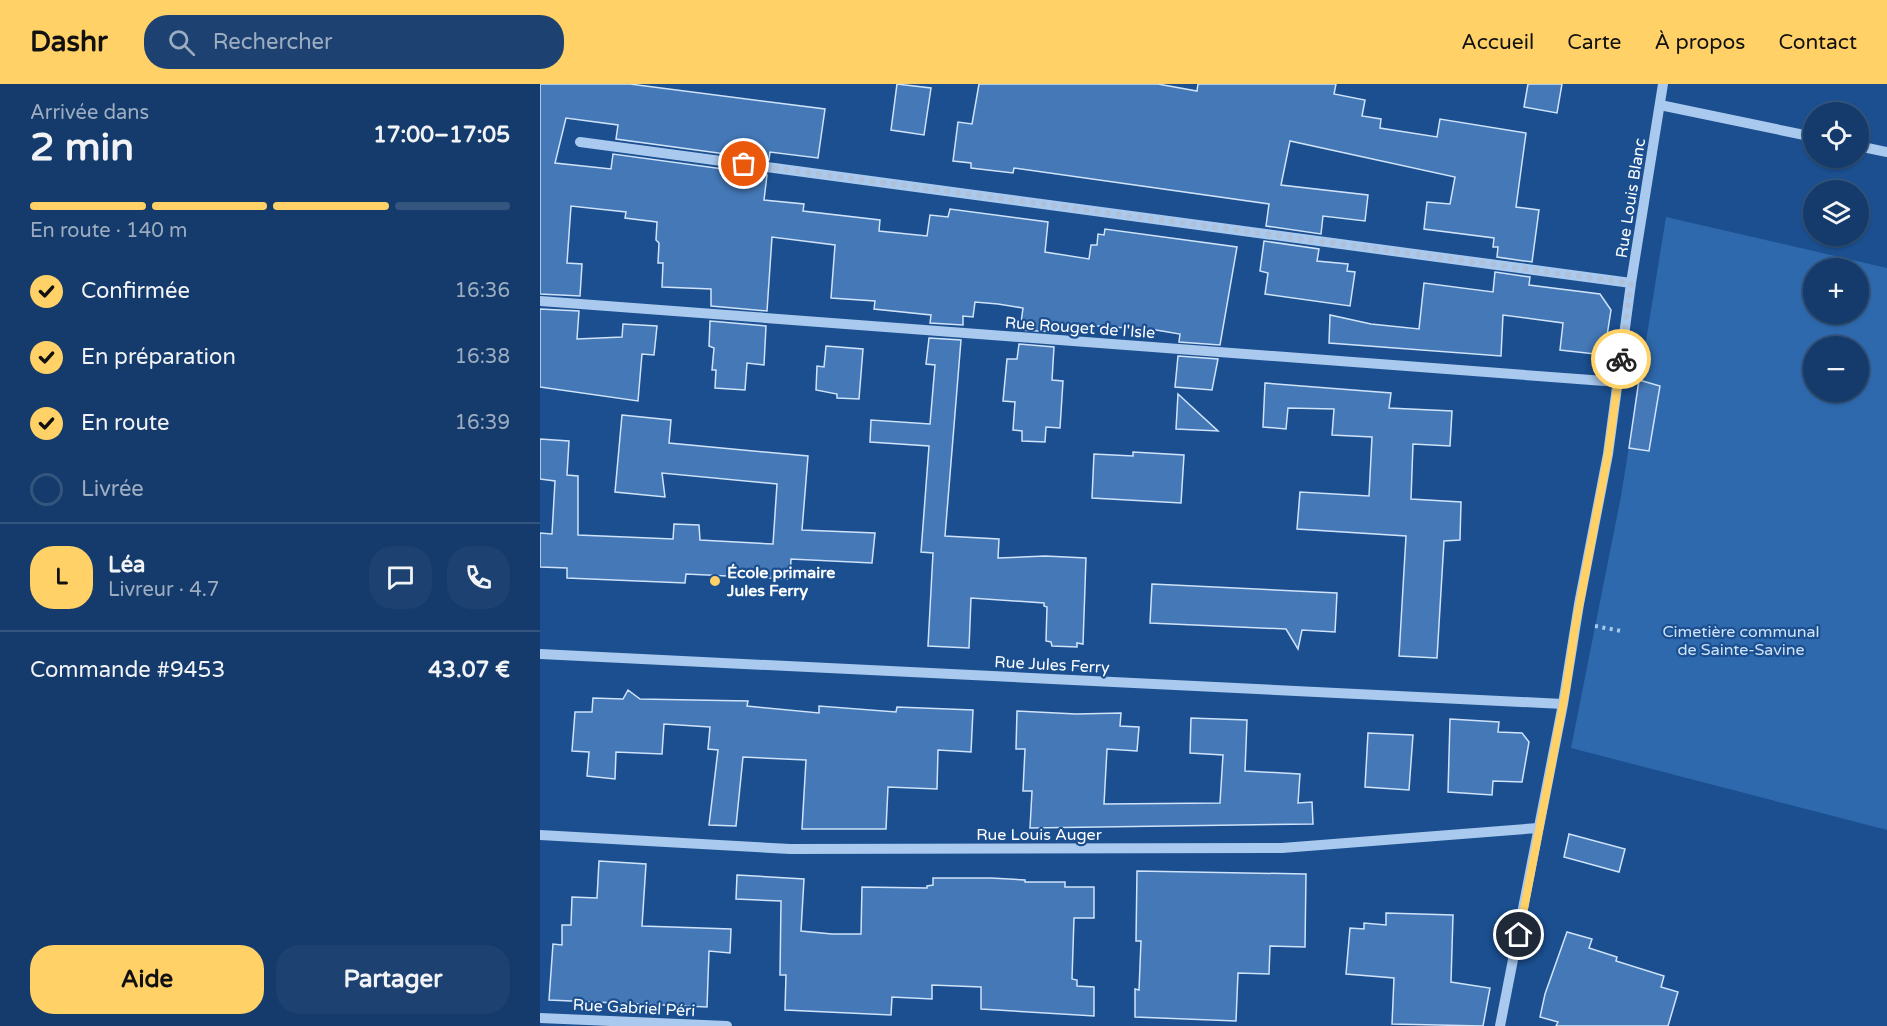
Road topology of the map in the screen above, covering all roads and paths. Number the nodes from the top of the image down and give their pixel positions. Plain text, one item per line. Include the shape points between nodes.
1 (1663, 84) edge
2 (1660, 105) junction
3 (1803, 135) edge
4 (580, 142) dead end
5 (1869, 148) edge
6 (1887, 152) edge
7 (1631, 283) junction
8 (540, 302) edge
9 (1618, 382) junction
10 (1591, 626) dead end
11 (1621, 631) dead end
12 (540, 654) edge
13 (1563, 704) junction
14 (1539, 828) junction
15 (540, 835) edge
16 (540, 1018) edge
17 (727, 1026) edge
18 (1500, 1026) edge

1 - 2 street, Rue Louis Blanc
2 - 3 street
2 - 7 street, Rue Louis Blanc
4 - 7 street
5 - 6 street
7 - 9 street, Rue Louis Blanc
8 - 9 street, Rue Rouget de l'Isle
9 - 13 street, Rue Louis Blanc
10 - 11 path
12 - 13 street, Rue Jules Ferry
13 - 14 street, Rue Louis Blanc
14 - 15 street, Rue Louis Auger via 1270,848 790,849
14 - 18 street, Rue Louis Blanc
16 - 17 street, Rue Gabriel Péri

